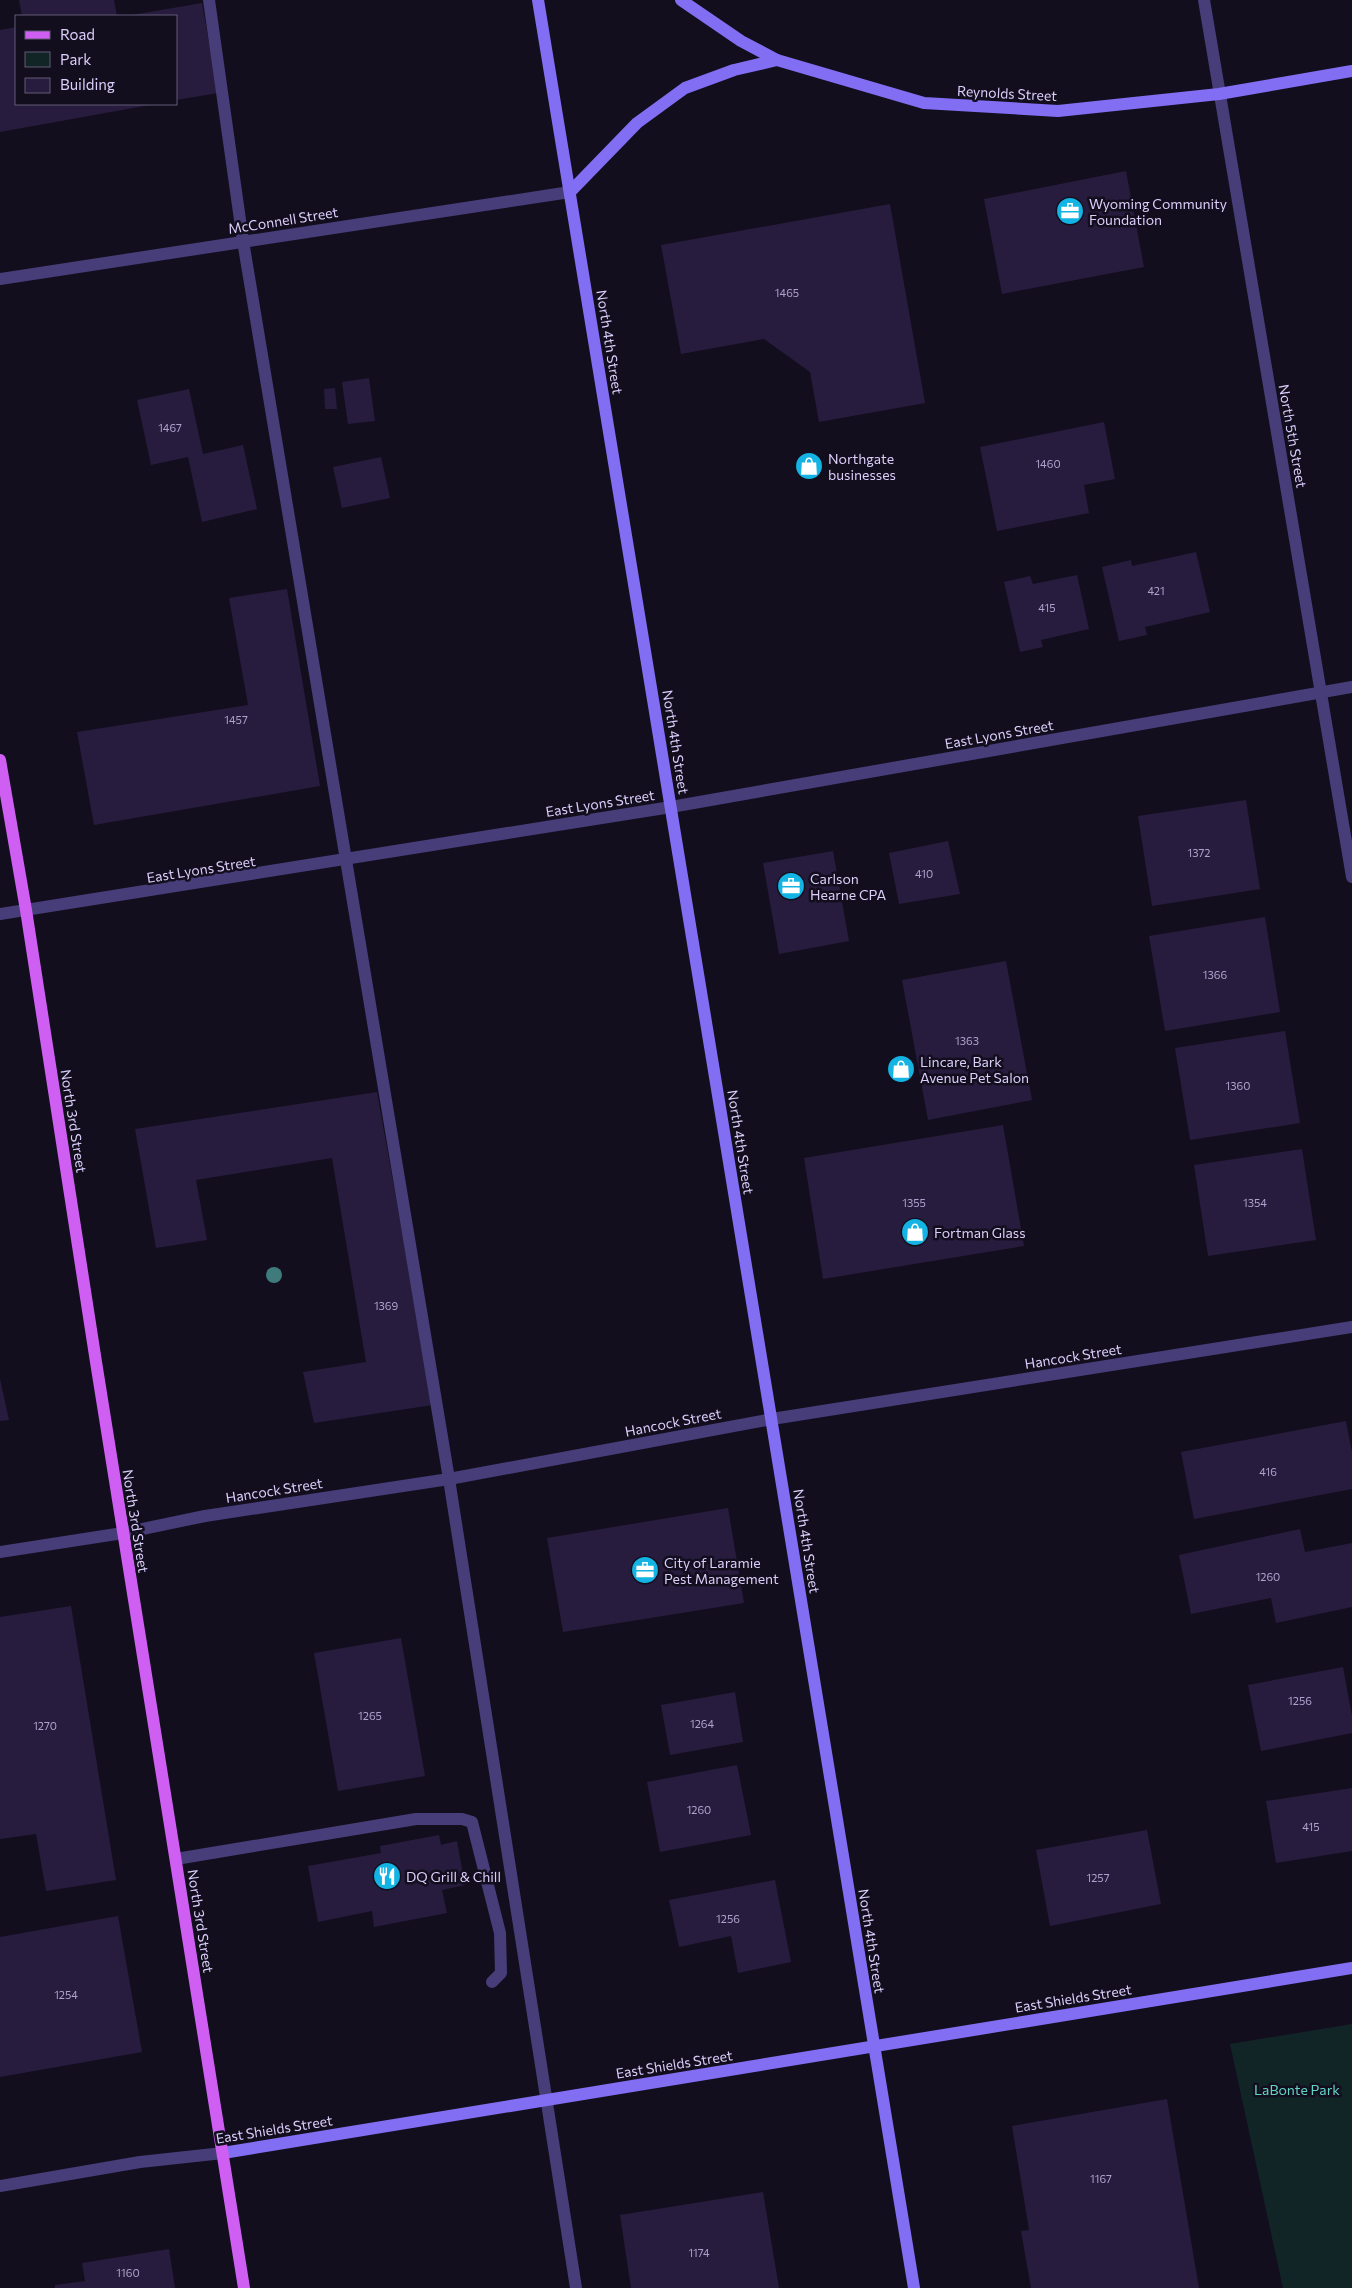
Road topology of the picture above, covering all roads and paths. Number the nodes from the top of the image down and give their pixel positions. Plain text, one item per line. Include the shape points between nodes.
1 (209, 0) edge
2 (538, 0) edge
3 (681, 0) edge
4 (1204, 0) edge
5 (777, 60) junction
6 (1352, 71) edge
7 (1219, 94) junction
8 (570, 192) junction
9 (244, 242) junction
10 (0, 279) edge
11 (1352, 687) edge
12 (1321, 692) junction
13 (0, 760) edge
14 (671, 807) junction
15 (348, 860) junction
16 (1352, 877) edge
17 (26, 910) junction
18 (0, 914) edge
19 (1352, 1327) edge
20 (772, 1418) junction
21 (449, 1479) junction
22 (123, 1533) junction
23 (0, 1552) edge
24 (176, 1859) junction
25 (1352, 1968) edge
26 (492, 1982) dead end
27 (874, 2046) junction
28 (545, 2100) junction
29 (223, 2153) junction
30 (0, 2186) edge
31 (244, 2288) edge
32 (576, 2288) edge
33 (914, 2288) edge

1 - 9 street
2 - 8 street, North 4th Street
3 - 5 street, Reynolds Street via 740,40
4 - 7 street, North 5th Street
5 - 7 street, Reynolds Street via 924,103 1058,111
5 - 8 street via 734,70 684,88 637,123
6 - 7 street, Reynolds Street
7 - 12 street, North 5th Street
8 - 9 street, McConnell Street
8 - 14 street, North 4th Street
9 - 10 street, McConnell Street
9 - 15 street
11 - 12 street, East Lyons Street
12 - 14 street, East Lyons Street
12 - 16 street, North 5th Street
13 - 17 main road, North 3rd Street
14 - 15 street, East Lyons Street
14 - 20 street, North 4th Street
15 - 17 street, East Lyons Street
15 - 21 street
17 - 18 street, East Lyons Street
17 - 22 main road, North 3rd Street
19 - 20 street, Hancock Street
20 - 21 street, Hancock Street
20 - 27 street, North 4th Street
21 - 22 street, Hancock Street via 205,1516
21 - 28 street
22 - 23 street, Hancock Street
22 - 24 main road, North 3rd Street
24 - 26 street via 416,1819 472,1822 500,1933 501,1973
24 - 29 main road, North 3rd Street
25 - 27 street, East Shields Street
27 - 28 street, East Shields Street
27 - 33 street, North 4th Street
28 - 29 street, East Shields Street
28 - 32 street
29 - 30 street, East Shields Street via 140,2162
29 - 31 main road, North 3rd Street

